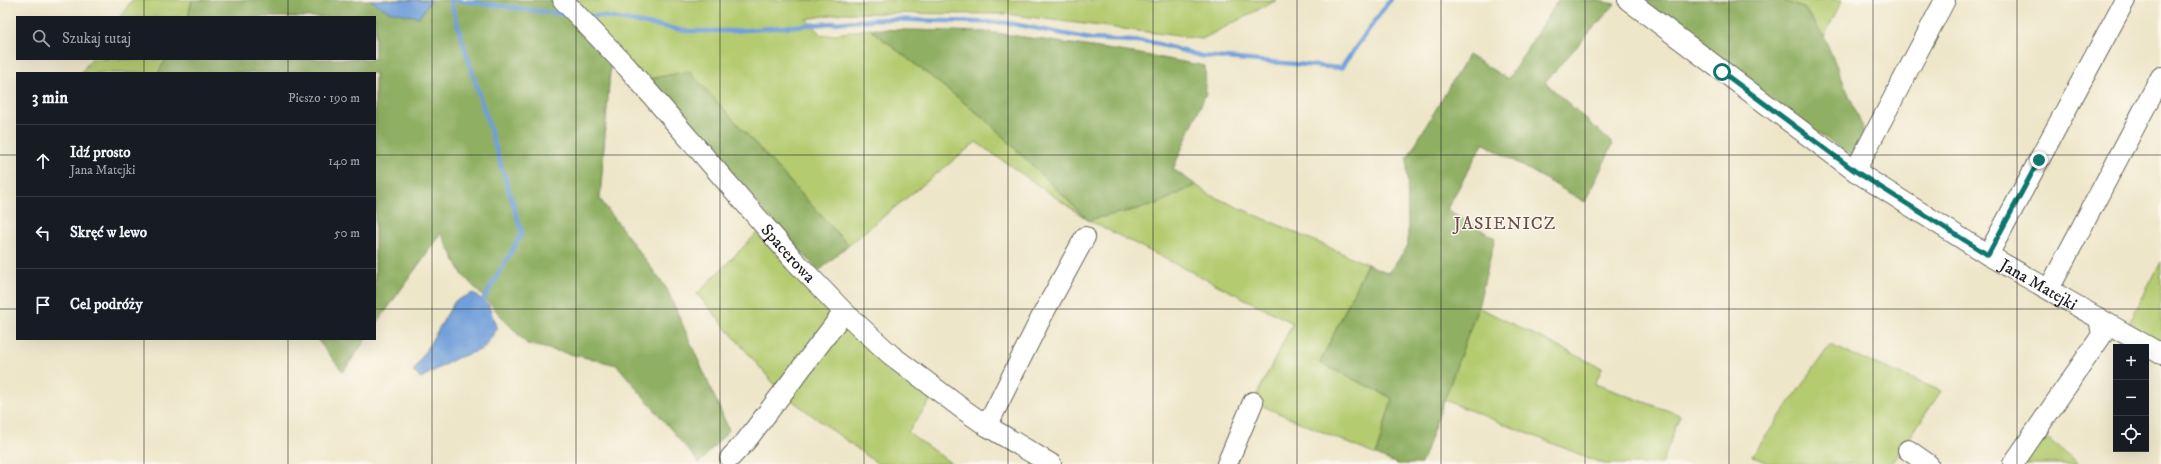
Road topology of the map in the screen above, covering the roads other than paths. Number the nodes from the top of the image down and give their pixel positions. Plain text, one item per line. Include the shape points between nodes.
1 (563, 0) edge
2 (1628, 0) edge
3 (1945, 0) edge
4 (2125, 0) edge
5 (2161, 77) edge
6 (1855, 171) junction
7 (1085, 237) dead end
8 (1988, 255) junction
9 (2049, 289) junction
10 (844, 312) junction
11 (2099, 318) junction
12 (2161, 354) edge
13 (1253, 402) dead end
14 (987, 426) junction
15 (1908, 450) dead end
16 (730, 458) dead end
17 (1051, 464) edge
18 (1227, 464) edge
19 (1928, 464) edge
20 (2013, 464) edge

1 - 10 street, Spacerowa via 627,67 795,261
2 - 6 street, Jana Matejki
3 - 6 street
4 - 8 street
5 - 9 street
6 - 8 street, Jana Matejki
7 - 14 street
8 - 9 street, Jana Matejki
9 - 11 street, Jana Matejki
10 - 14 street, Spacerowa via 891,355
10 - 16 street via 746,441
11 - 12 street, Jana Matejki
11 - 20 street via 2102,335
13 - 18 street
14 - 17 street, Spacerowa
15 - 19 street

